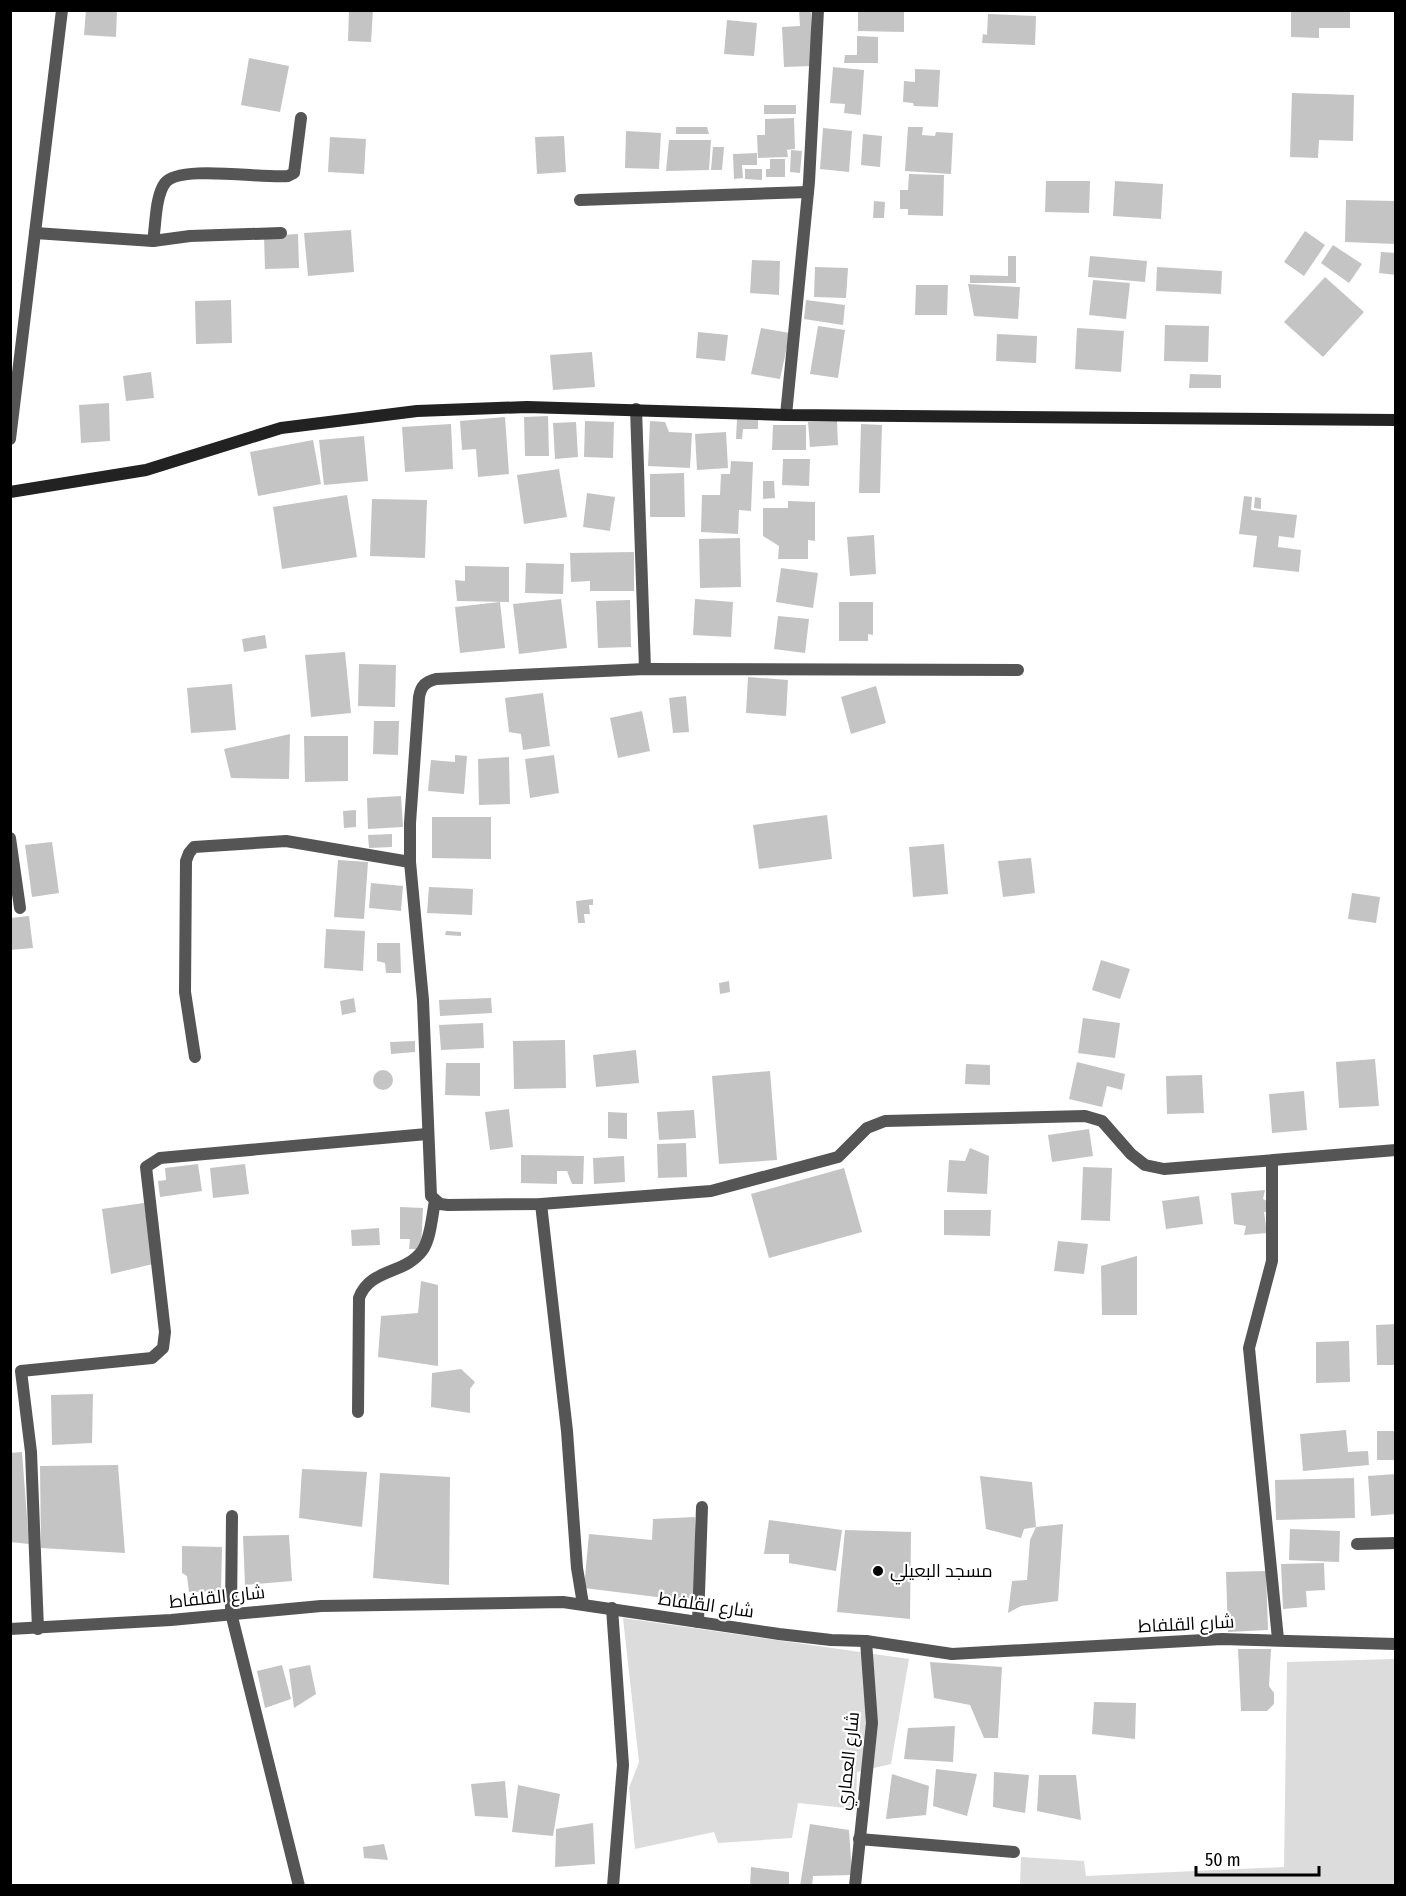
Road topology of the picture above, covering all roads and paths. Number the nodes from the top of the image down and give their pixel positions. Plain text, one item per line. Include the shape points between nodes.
1 (62, 10) edge
2 (818, 10) edge
3 (301, 118) dead end
4 (808, 192) junction
5 (580, 200) dead end
6 (35, 232) junction
7 (281, 233) dead end
8 (153, 241) junction
9 (636, 409) junction
10 (786, 415) junction
11 (1395, 420) edge
12 (10, 439) edge
13 (10, 492) edge
14 (645, 669) junction
15 (1018, 670) dead end
16 (10, 838) edge
17 (410, 862) junction
18 (20, 908) dead end
19 (195, 1057) dead end
20 (427, 1134) junction
21 (1395, 1150) edge
22 (1272, 1161) junction
23 (435, 1201) junction
24 (541, 1204) junction
25 (16, 1371) edge
26 (358, 1412) dead end
27 (702, 1508) dead end
28 (232, 1516) dead end
29 (1395, 1543) edge
30 (1358, 1544) dead end
31 (584, 1604) junction
32 (612, 1608) junction
33 (231, 1613) junction
34 (698, 1622) junction
35 (10, 1629) edge
36 (38, 1629) junction
37 (1278, 1640) junction
38 (866, 1641) junction
39 (1395, 1644) edge
40 (859, 1839) junction
41 (1014, 1852) dead end
42 (299, 1886) edge
43 (613, 1886) edge
44 (855, 1886) edge

1 - 6 street
2 - 4 street
3 - 8 street via 297,165 288,176 194,174 166,181
4 - 5 street
4 - 10 street
6 - 8 street
6 - 12 street
7 - 8 street
9 - 10 street
9 - 13 street via 527,407 339,420 272,431 146,470
9 - 14 street
10 - 11 street
14 - 15 street
14 - 17 street via 436,678 426,682 419,697
16 - 18 street
17 - 19 street via 286,841 194,847 186,861 185,992
17 - 20 street via 423,1000
20 - 23 street via 429,1191
20 - 25 street via 152,1161 146,1167 147,1186 165,1332 159,1355
21 - 22 street
22 - 24 street via 1164,1168 1145,1165 1102,1121 1084,1116 885,1121 867,1128 838,1157 711,1191
22 - 37 street via 1272,1261 1249,1348
23 - 24 street via 448,1205
23 - 26 street via 423,1250 409,1263 376,1276 363,1287 359,1298
24 - 31 street via 567,1431 577,1569
25 - 36 street via 31,1452
27 - 34 street
28 - 33 street
29 - 30 street
31 - 32 street, شارع القلفاط
31 - 33 street, شارع القلفاط via 367,1604
32 - 34 street, شارع القلفاط
32 - 43 street via 624,1765
33 - 36 street, شارع القلفاط
33 - 42 street
34 - 38 street, شارع القلفاط
35 - 36 street, شارع القلفاط
37 - 38 street, شارع القلفاط via 1222,1639 983,1654 952,1654
37 - 39 street, شارع القلفاط
38 - 40 street, شارع العماري via 872,1723
40 - 41 street
40 - 44 street, شارع العماري

